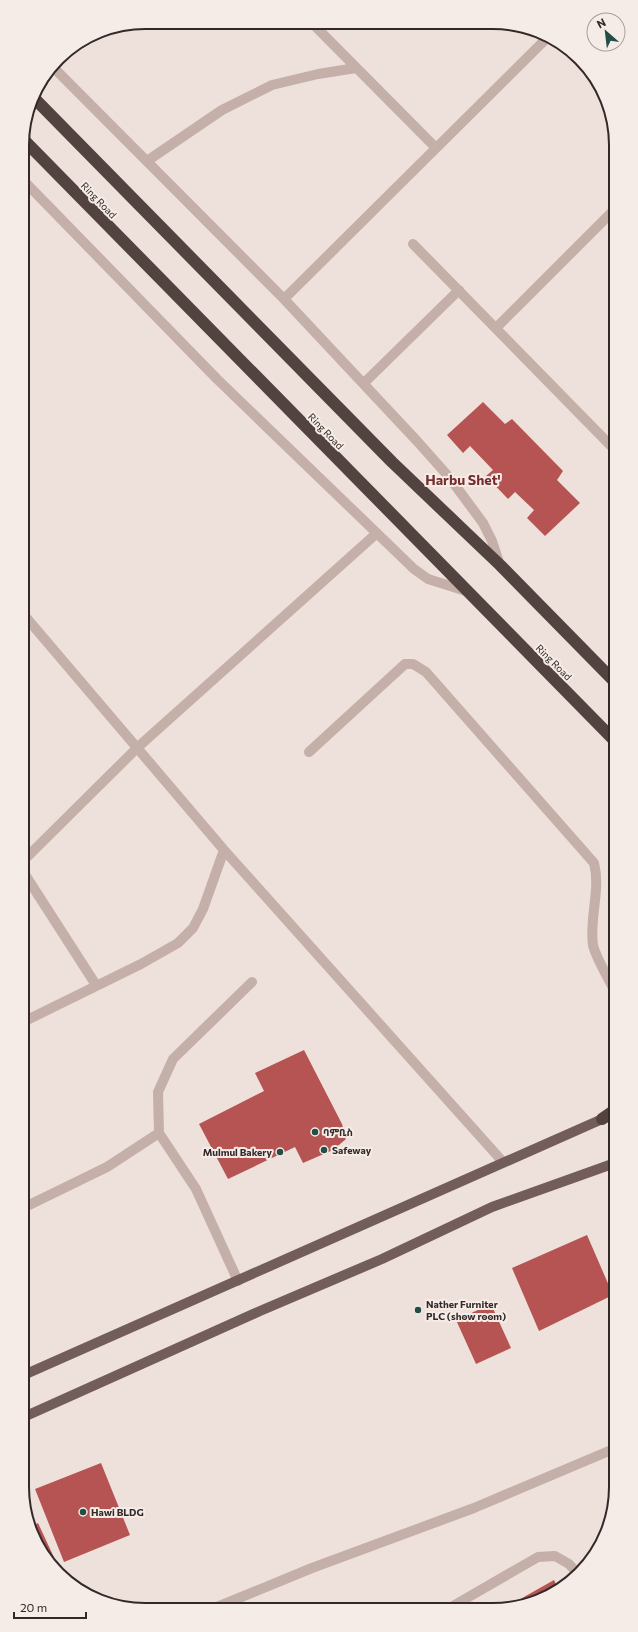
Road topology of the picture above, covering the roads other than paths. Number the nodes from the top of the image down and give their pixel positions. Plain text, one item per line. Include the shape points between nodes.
1 (318, 29) edge
2 (544, 41) edge
3 (356, 68) junction
4 (57, 71) edge
5 (38, 102) edge
6 (29, 145) edge
7 (436, 148) junction
8 (147, 161) junction
9 (29, 186) edge
10 (609, 215) edge
11 (413, 244) dead end
12 (459, 290) junction
13 (284, 299) junction
14 (496, 328) junction
15 (364, 383) junction
16 (609, 444) edge
17 (378, 534) junction
18 (500, 565) junction
19 (466, 591) junction
20 (29, 621) edge
21 (609, 675) edge
22 (609, 735) edge
23 (138, 747) junction
24 (309, 752) dead end
25 (224, 850) junction
26 (29, 855) edge
27 (29, 881) edge
28 (609, 980) edge
29 (252, 982) dead end
30 (96, 985) junction
31 (29, 1018) edge
32 (609, 1114) edge
33 (609, 1116) edge
34 (602, 1119) junction
35 (159, 1133) junction
36 (503, 1162) junction
37 (609, 1165) edge
38 (29, 1205) edge
39 (238, 1281) junction
40 (29, 1373) edge
41 (29, 1415) edge
42 (609, 1451) edge
43 (574, 1570) edge
44 (227, 1603) edge
45 (458, 1603) edge

1 - 3 street
2 - 7 street
3 - 7 street
3 - 8 street via 272,85 222,110
4 - 8 street
5 - 18 highway via 392,462
6 - 19 highway, Ring Road
7 - 13 street
8 - 13 street
9 - 17 street via 217,379
10 - 14 street
11 - 12 street
12 - 14 street
12 - 15 street
13 - 15 street
14 - 16 street
15 - 18 street via 470,503 486,529
17 - 19 street via 428,579
17 - 23 street
18 - 21 highway
19 - 22 highway, Ring Road
20 - 23 street
23 - 25 street
23 - 26 street
24 - 28 street via 405,664 413,664 426,672 594,863 597,875 593,946
25 - 30 street via 204,908 192,928 178,943
25 - 36 street
27 - 30 street
29 - 35 street via 174,1059 158,1092
30 - 31 street
32 - 34 highway
33 - 34 main road
34 - 36 main road
35 - 38 street via 107,1167
35 - 39 street via 196,1189
36 - 39 main road
37 - 41 main road via 492,1207 382,1259
39 - 40 main road
42 - 44 street via 474,1508 312,1568
43 - 45 street via 555,1556 538,1557

